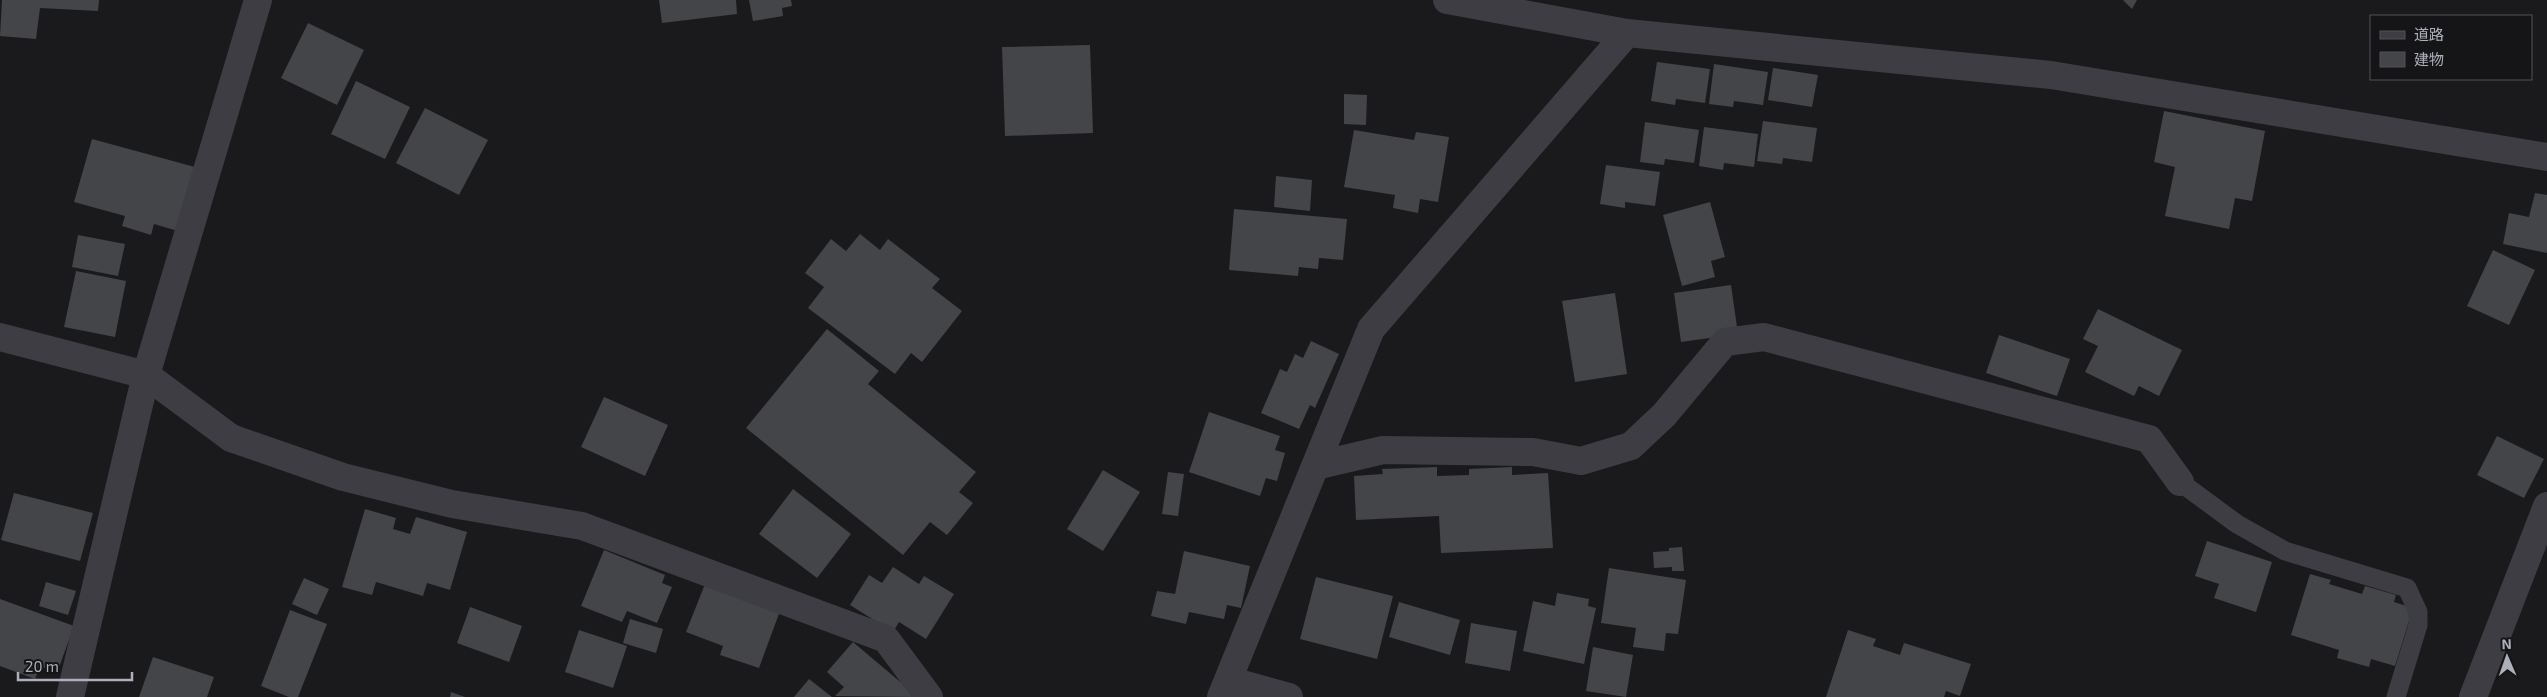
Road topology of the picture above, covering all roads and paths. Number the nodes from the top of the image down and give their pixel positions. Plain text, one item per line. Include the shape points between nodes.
1 (258, 0) edge
2 (1447, 0) edge
3 (1627, 33) junction
4 (2547, 157) edge
5 (0, 337) edge
6 (146, 375) junction
7 (1315, 466) junction
8 (2180, 482) joint
9 (2547, 506) edge
10 (1224, 689) edge
11 (70, 697) edge
12 (930, 697) edge
13 (1289, 697) edge
14 (2396, 697) edge
15 (2473, 697) edge

1 - 6 street
2 - 3 street
3 - 4 street via 2051,75
3 - 7 street via 1371,329
5 - 6 street
6 - 11 street
6 - 12 street via 231,438 343,477 452,504 582,526 886,639
7 - 8 street via 1383,450 1533,452 1581,461 1631,446 1664,415 1726,342 1764,337 2149,439
7 - 10 street
8 - 14 lane via 2237,524 2285,551 2407,588 2418,612 2418,625
9 - 15 street
10 - 13 street

